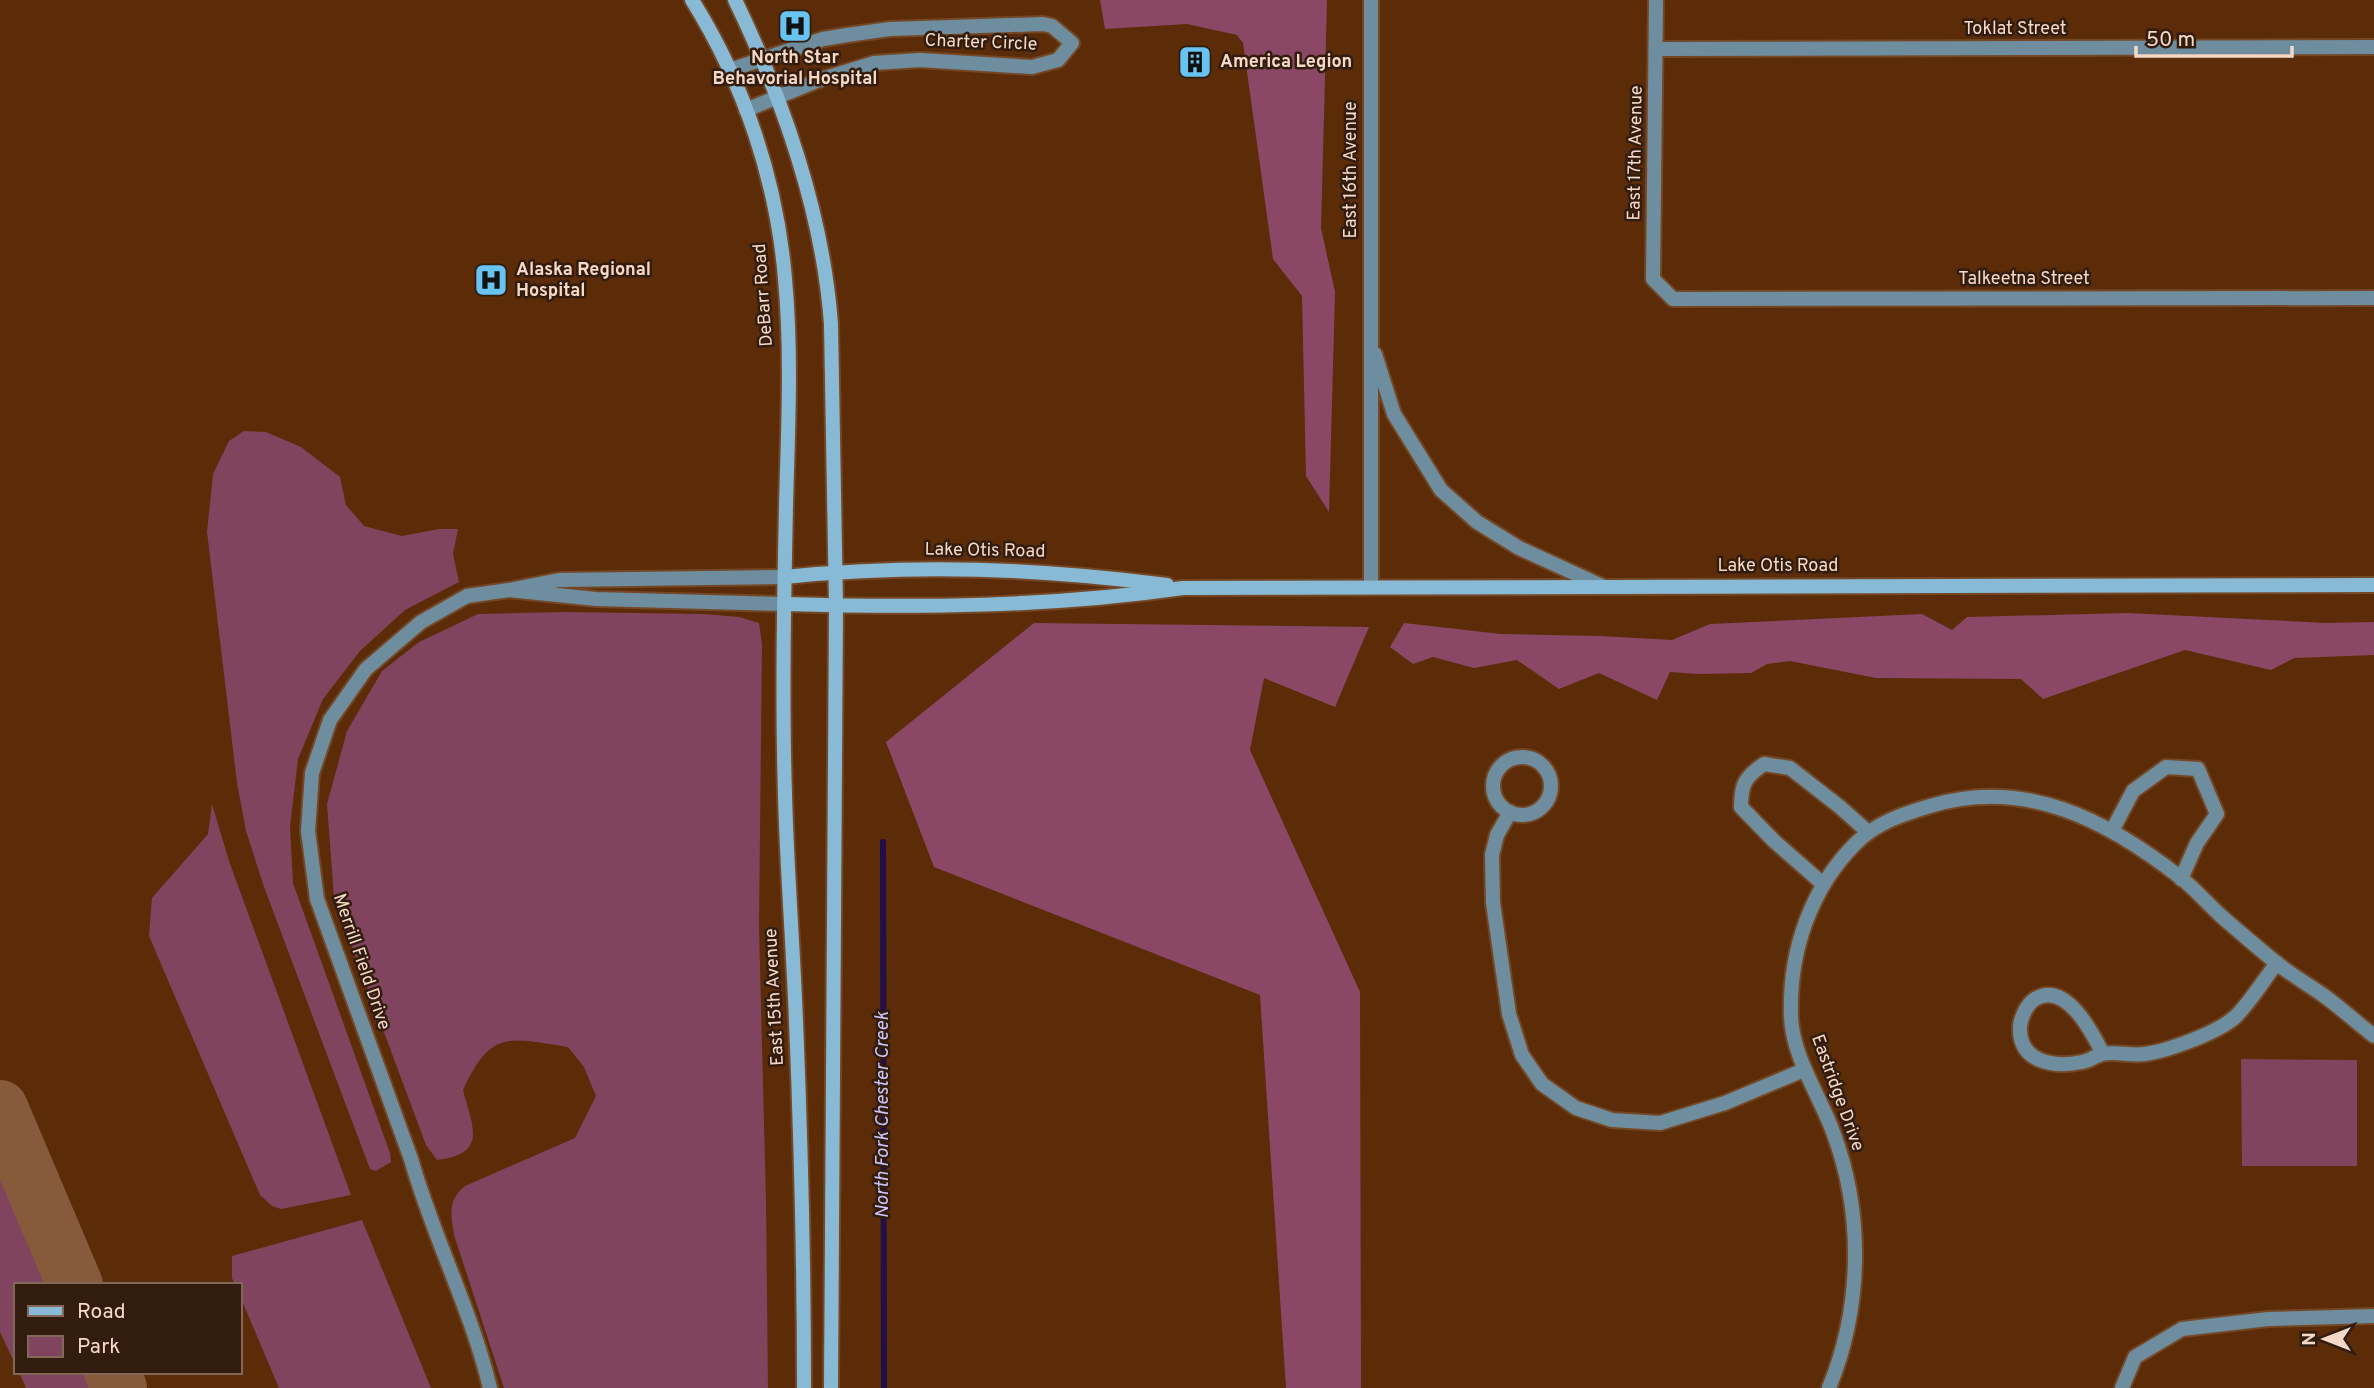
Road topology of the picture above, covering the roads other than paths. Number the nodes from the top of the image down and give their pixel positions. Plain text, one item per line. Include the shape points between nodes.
1 (692, 0) edge
2 (735, 0) edge
3 (1371, 0) edge
4 (1656, 0) edge
5 (2374, 47) edge
6 (1657, 49) junction
7 (761, 58) junction
8 (730, 70) junction
9 (775, 96) junction
10 (746, 110) junction
11 (2374, 298) edge
12 (1673, 299) joint
13 (1370, 340) junction
14 (836, 572) junction
15 (785, 577) junction
16 (2374, 585) edge
17 (1371, 586) junction
18 (1602, 586) junction
19 (1183, 587) junction
20 (509, 590) junction
21 (785, 604) junction
22 (836, 606) junction
23 (1510, 812) junction
24 (2112, 831) junction
25 (1868, 832) junction
26 (2181, 879) junction
27 (1823, 884) junction
28 (2277, 963) junction
29 (2374, 1036) edge
30 (2103, 1054) junction
31 (1804, 1070) junction
32 (2374, 1316) edge
33 (490, 1388) edge
34 (804, 1388) edge
35 (831, 1388) edge
36 (1829, 1388) edge
37 (2122, 1388) edge

1 - 8 main road, DeBarr Road
2 - 7 main road
3 - 13 street, East 16th Avenue
4 - 6 street, East 17th Avenue
5 - 6 street, Toklat Street
6 - 12 street, East 17th Avenue via 1653,279
7 - 8 street, Charter Circle
7 - 9 main road
7 - 9 street, Charter Circle via 823,39 925,27 1043,24 1072,43 1058,60 1032,67 874,63
8 - 10 main road, DeBarr Road
9 - 10 street, Charter Circle
9 - 14 main road via 828,281
10 - 15 main road, DeBarr Road via 769,182 785,277
11 - 12 street, Talkeetna Street
13 - 17 street, East 16th Avenue
13 - 18 street, East 16th Avenue via 1394,414 1441,490 1477,522 1519,548
14 - 15 main road, Lake Otis Road
14 - 19 main road, Lake Otis Road via 1006,569
14 - 22 main road
15 - 20 street, Merrill Field Drive via 559,580
15 - 21 main road, DeBarr Road
16 - 18 main road, Lake Otis Road
17 - 18 main road, Lake Otis Road
17 - 19 main road, Lake Otis Road
19 - 22 main road, Lake Otis Road via 1069,602
20 - 21 street, Merrill Field Drive via 610,599
20 - 33 street, Merrill Field Drive via 467,596 421,622 366,668 330,720 312,773 308,831 317,899 480,1346
21 - 22 main road, Lake Otis Road
21 - 34 main road, East 15th Avenue via 785,793 803,1192
22 - 35 main road
23 - 23 street via 1538,810 1550,794 1549,775 1536,760 1517,757 1496,773 1493,791
23 - 31 street via 1492,855 1493,903 1509,1014 1522,1055 1542,1084 1576,1108 1612,1120 1660,1124 1726,1103
24 - 25 street, Eastridge Drive via 2059,806 1994,795 1951,800 1903,814
24 - 26 street, Eastridge Drive
24 - 26 street via 2133,791 2166,768 2199,769 2217,814
25 - 27 street, Eastridge Drive
25 - 27 street via 1790,768 1764,764 1750,774 1741,789 1741,807
26 - 28 street, Eastridge Drive
27 - 31 street, Eastridge Drive via 1799,939 1791,975 1791,1020
28 - 29 street, Eastridge Drive
28 - 30 street via 2234,1018 2190,1041 2144,1054
30 - 30 street via 2061,1064 2030,1055 2020,1040 2020,1022 2027,1007 2042,996 2064,1001 2078,1012
31 - 36 street, Eastridge Drive via 1833,1131 1850,1185 1856,1245 1852,1298
32 - 37 street via 2182,1329 2135,1357

